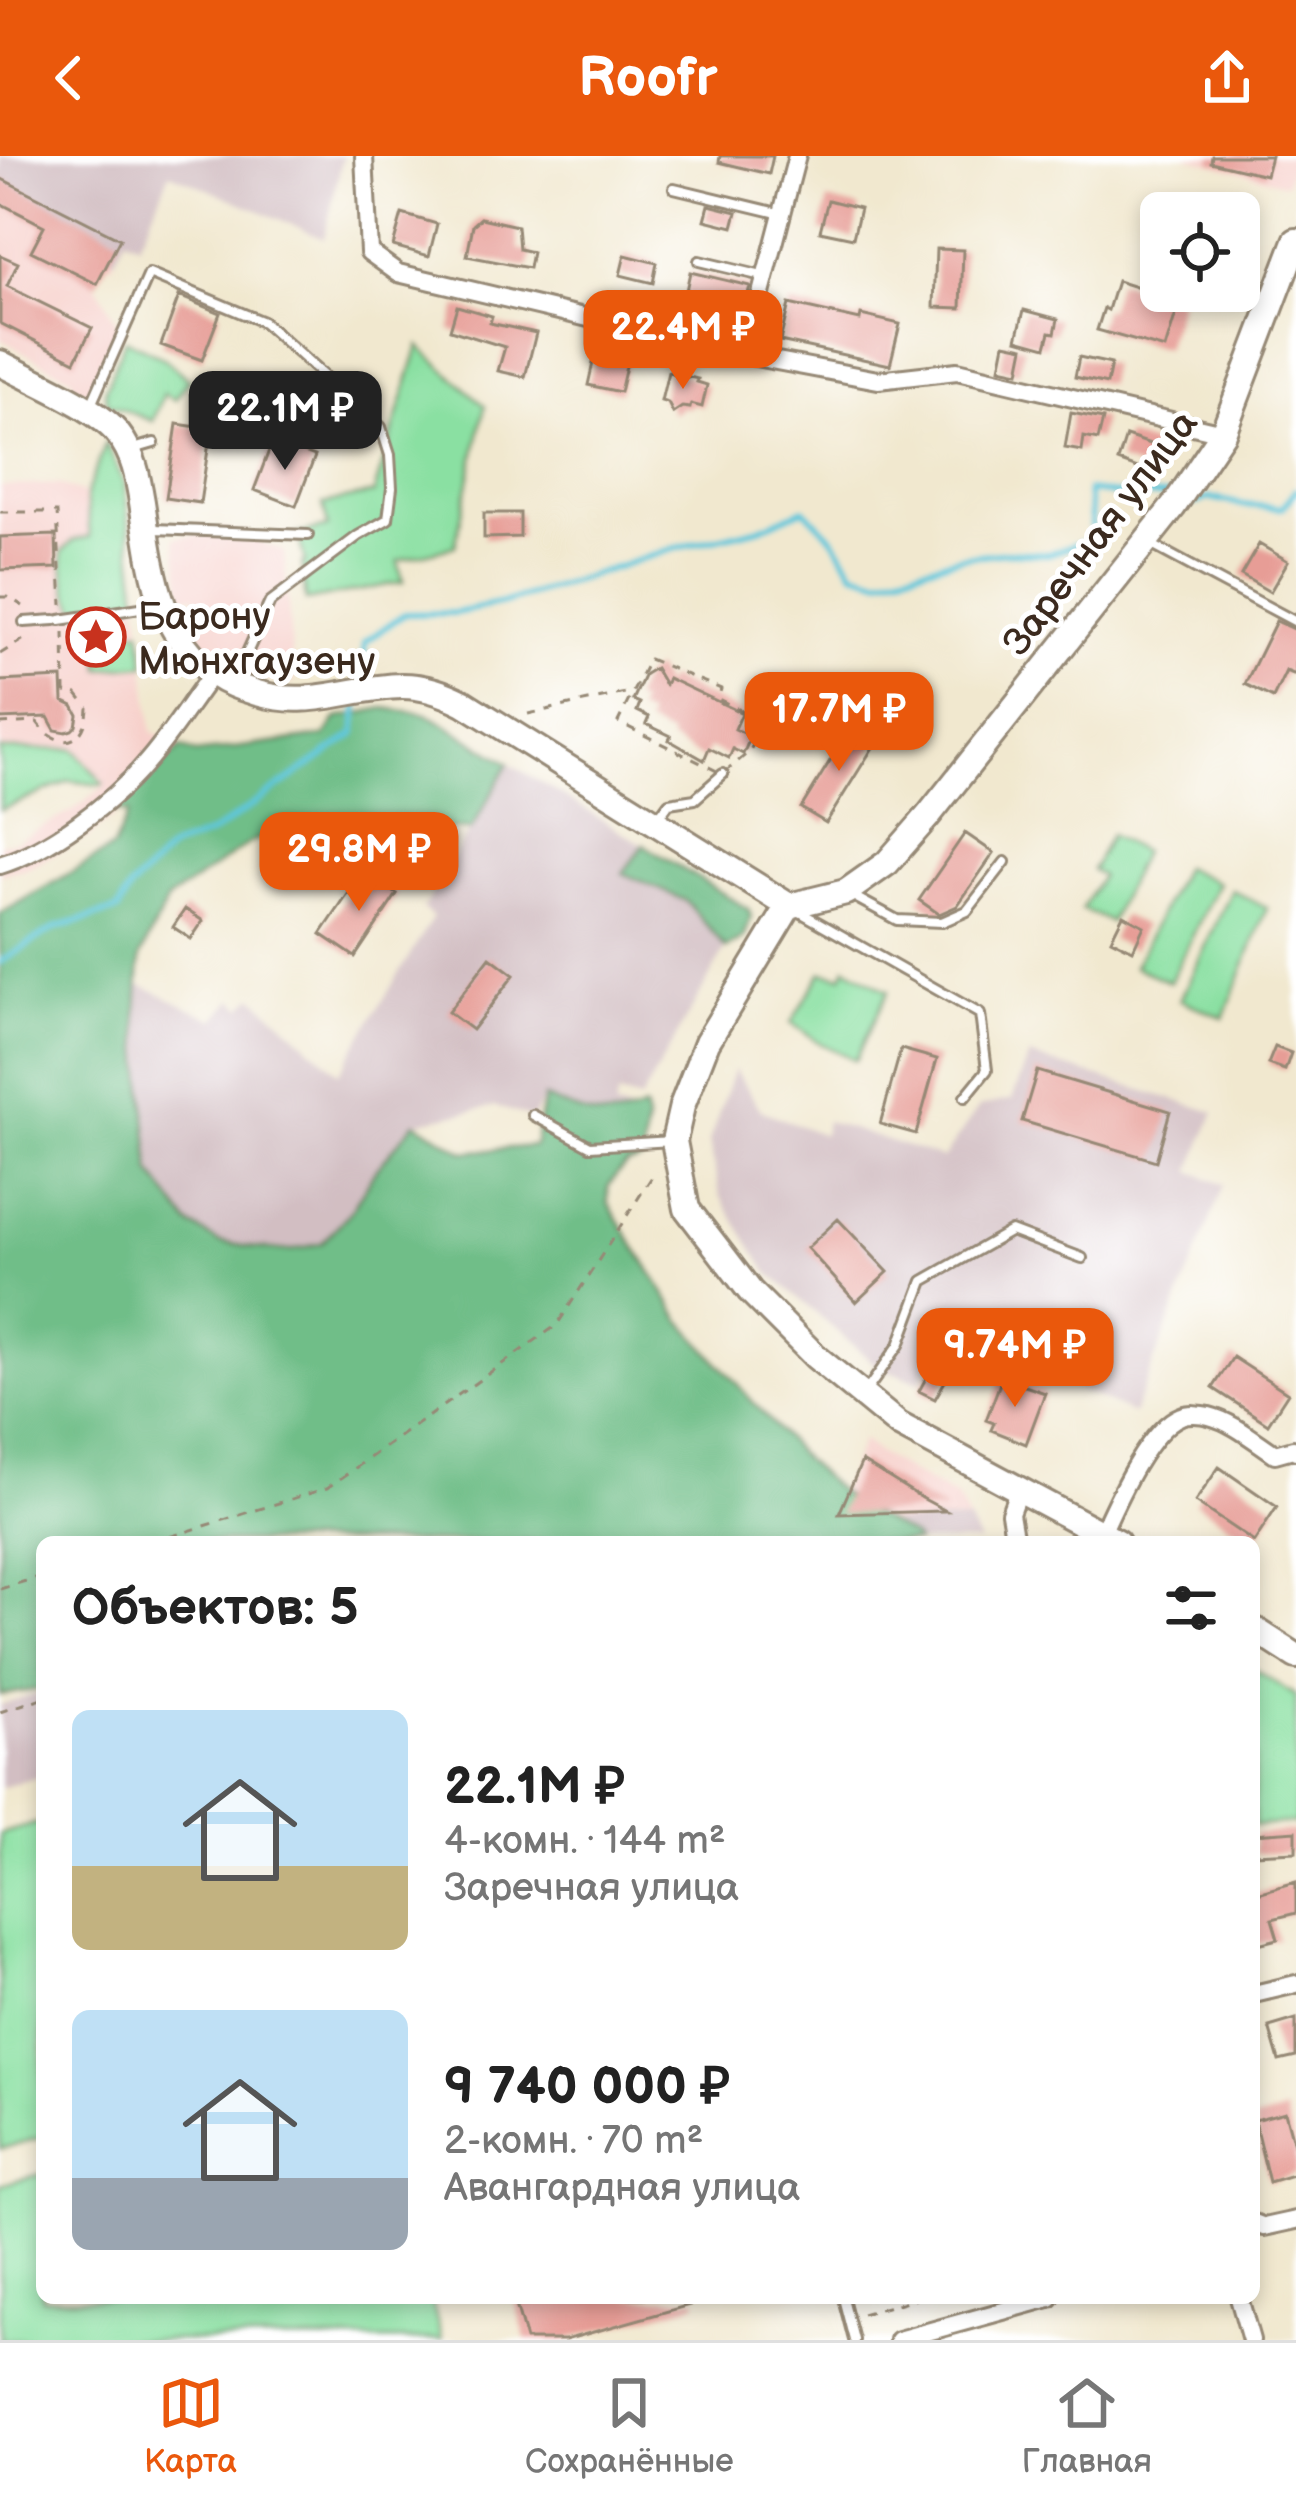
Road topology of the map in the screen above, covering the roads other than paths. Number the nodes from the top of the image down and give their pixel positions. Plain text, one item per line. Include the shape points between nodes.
1 (364, 156) edge
2 (797, 156) edge
3 (674, 188) dead end
4 (782, 214) junction
5 (1295, 246) edge
6 (699, 261) dead end
7 (766, 277) junction
8 (745, 355) junction
9 (0, 363) edge
10 (88, 410) junction
11 (1223, 433) junction
12 (154, 442) dead end
13 (129, 451) junction
14 (146, 529) junction
15 (308, 535) dead end
16 (1145, 542) junction
17 (162, 604) junction
18 (24, 622) dead end
19 (1296, 622) edge
20 (222, 680) junction
21 (723, 774) road end
22 (657, 821) junction
23 (1005, 862) dead end
24 (0, 865) edge
25 (846, 892) junction
26 (789, 906) junction
27 (965, 1097) dead end
28 (532, 1115) dead end
29 (674, 1141) junction
30 (1082, 1258) dead end
31 (862, 1396) junction
32 (1295, 1448) edge
33 (1018, 1491) junction
34 (1014, 1536) edge
35 (1108, 1536) edge
36 (1110, 1536) edge
37 (1260, 1633) edge
38 (1296, 1656) edge
39 (1296, 1984) edge
40 (1260, 1993) edge
41 (1296, 2220) edge
42 (1260, 2225) edge
43 (844, 2304) edge
44 (1024, 2304) edge
45 (1241, 2304) edge
46 (854, 2340) edge
47 (898, 2340) edge
48 (1251, 2340) edge

1 - 8 street via 369,251 398,273
2 - 4 street
3 - 4 lane
4 - 7 street
5 - 11 main road, Заречная улица
6 - 7 lane
7 - 8 street
8 - 11 street via 878,380 957,371
9 - 10 main road
10 - 13 main road
10 - 20 lane via 148,274 263,322 381,427 390,455 388,519 270,602
11 - 16 main road, Заречная улица
12 - 13 lane
13 - 14 main road
14 - 15 lane
14 - 17 main road
16 - 19 lane
16 - 25 main road, Заречная улица via 928,816 887,863
17 - 18 lane
17 - 20 main road via 179,642
20 - 22 main road via 302,700 404,686 437,690
20 - 24 street via 80,823
21 - 22 lane via 695,799 669,803
22 - 26 main road
23 - 25 lane via 967,911 942,922 897,920
25 - 26 main road, Заречная улица
26 - 27 lane via 980,1014 987,1070
26 - 29 main road via 707,1042
28 - 29 lane via 590,1146
29 - 31 main road via 687,1209 750,1291
30 - 31 lane via 1011,1231 923,1281 898,1345
31 - 33 main road
32 - 36 street via 1275,1454 1223,1420 1182,1414 1124,1485
33 - 34 street
33 - 35 main road
37 - 38 main road
39 - 40 street
41 - 42 street
43 - 46 lane
44 - 47 street
45 - 48 street

